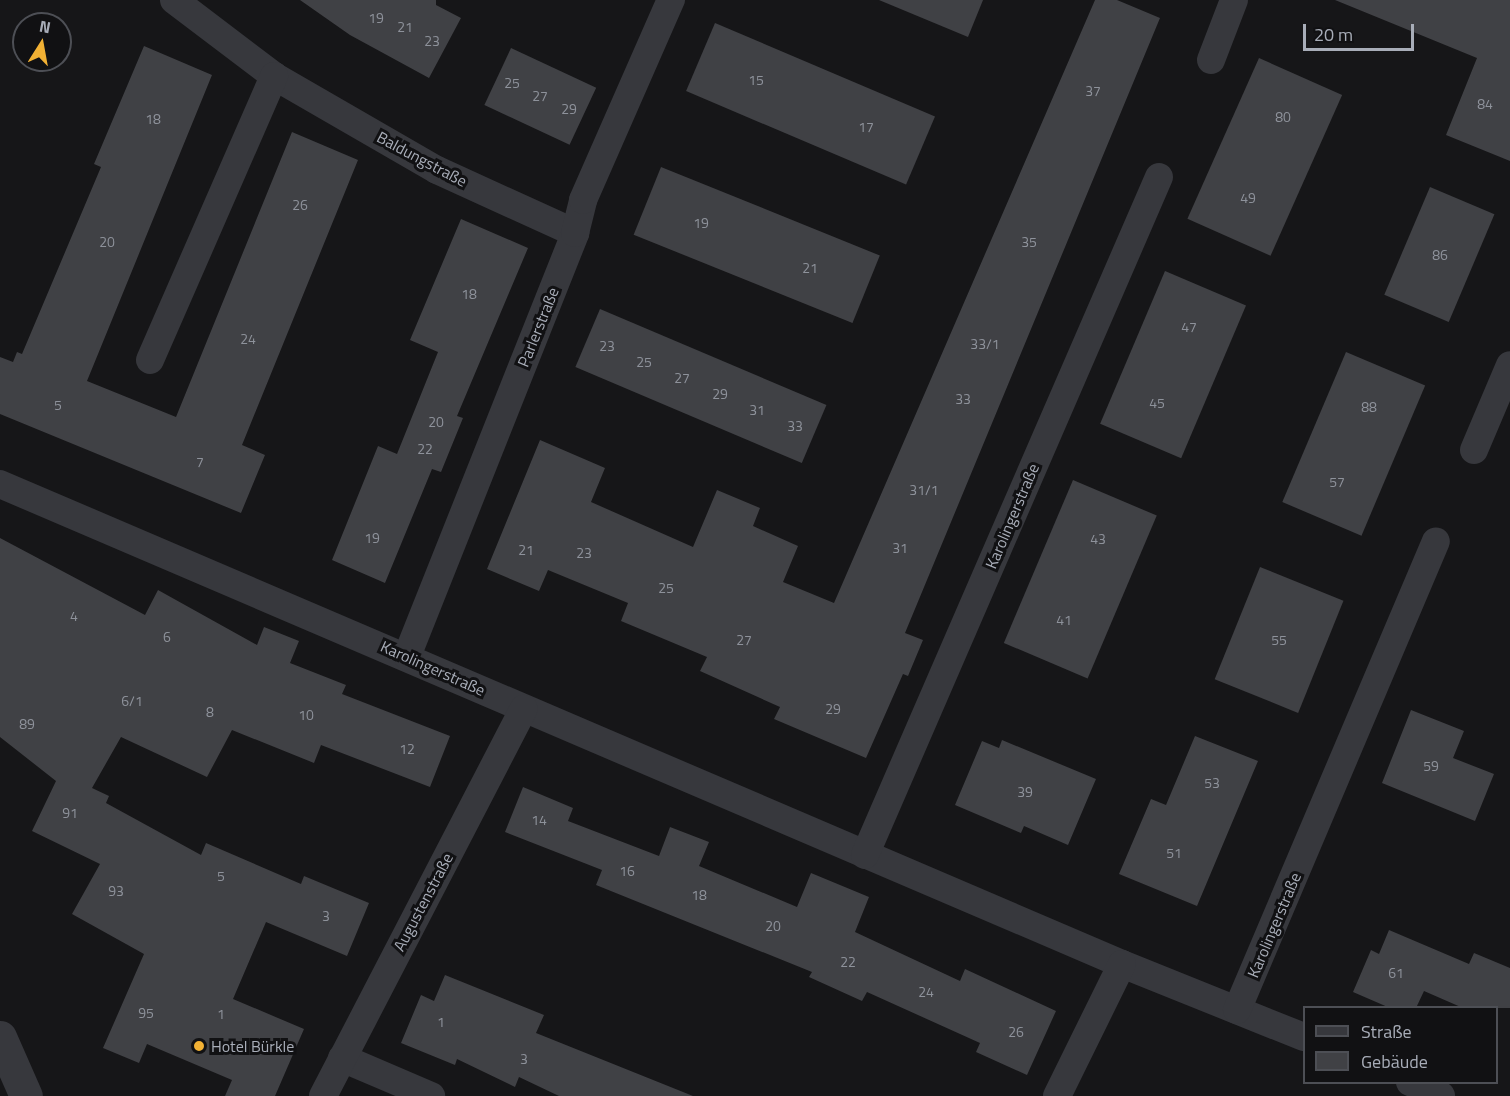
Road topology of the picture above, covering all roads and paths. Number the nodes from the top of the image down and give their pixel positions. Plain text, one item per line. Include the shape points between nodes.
1 (174, 0) edge
2 (671, 0) edge
3 (1234, 0) edge
4 (1211, 60) dead end
5 (274, 76) junction
6 (1159, 177) dead end
7 (575, 233) junction
8 (150, 360) dead end
9 (1510, 365) edge
10 (1474, 450) dead end
11 (0, 484) edge
12 (1436, 541) dead end
13 (406, 656) junction
14 (524, 709) junction
15 (865, 855) junction
16 (1122, 964) junction
17 (1238, 1010) junction
18 (1303, 1036) edge
19 (0, 1037) edge
20 (342, 1058) junction
21 (13, 1078) edge
22 (1412, 1084) edge
23 (323, 1096) edge
24 (431, 1096) edge
25 (1057, 1096) edge
26 (1441, 1096) edge

1 - 5 street, Baldungstraße
2 - 7 street, Parlerstraße via 584,200
3 - 4 street
5 - 7 street, Baldungstraße via 437,170
5 - 8 street
6 - 15 street, Karolingerstraße
7 - 13 street, Parlerstraße
9 - 10 street
11 - 13 street, Karolingerstraße
12 - 17 street, Karolingerstraße
13 - 14 street, Karolingerstraße
14 - 15 street, Karolingerstraße
14 - 20 street, Augustenstraße
15 - 16 street, Karolingerstraße
16 - 17 street, Karolingerstraße
16 - 25 street
17 - 18 street, Karolingerstraße
19 - 21 street
20 - 23 street, Augustenstraße
20 - 24 street
22 - 26 street

